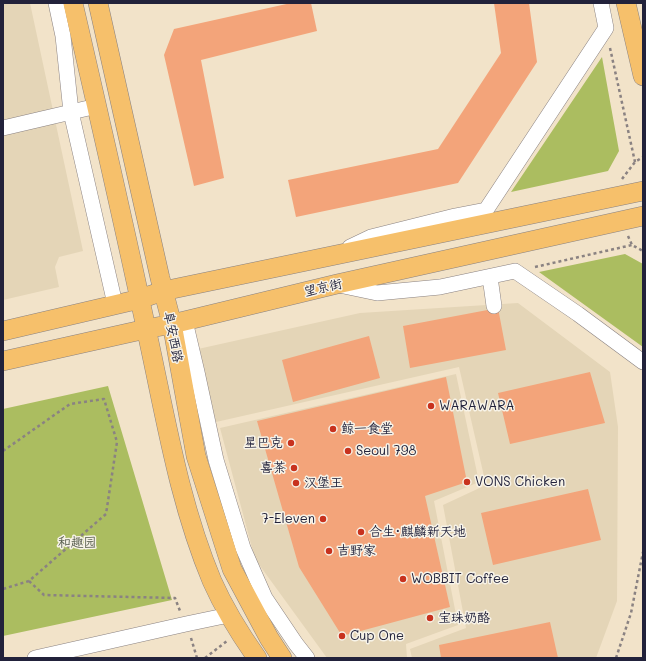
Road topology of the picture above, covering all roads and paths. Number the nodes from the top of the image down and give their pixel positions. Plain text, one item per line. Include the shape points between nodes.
1 (56, 3) edge
2 (74, 3) edge
3 (98, 3) edge
4 (601, 3) edge
5 (626, 3) edge
6 (606, 28) junction
7 (643, 76) edge
8 (97, 106) junction
9 (70, 112) junction
10 (3, 128) edge
11 (643, 157) edge
12 (635, 162) junction
13 (620, 184) dead end
14 (643, 191) edge
15 (643, 216) edge
16 (625, 230) dead end
17 (632, 245) junction
18 (643, 251) edge
19 (332, 256) junction
20 (515, 272) junction
21 (490, 277) junction
22 (337, 284) junction
23 (163, 291) junction
24 (140, 298) junction
25 (115, 304) junction
26 (494, 306) dead end
27 (178, 322) junction
28 (146, 329) junction
29 (3, 332) edge
30 (3, 361) edge
31 (643, 362) edge
32 (3, 452) edge
33 (643, 552) edge
34 (29, 581) junction
35 (3, 589) edge
36 (229, 615) junction
37 (186, 624) junction
38 (239, 633) junction
39 (35, 658) edge
40 (197, 658) edge
41 (205, 658) edge
42 (257, 658) edge
43 (282, 658) edge
44 (307, 658) edge
45 (616, 658) edge

1 - 9 street via 63,36
2 - 8 main road, 阜安西路
3 - 23 main road, 阜安西路
4 - 6 street
5 - 7 main road
6 - 12 path
6 - 19 street via 486,210 371,237
8 - 9 street
8 - 24 main road, 阜安西路
9 - 10 street
9 - 25 street
11 - 12 path
12 - 13 path
14 - 19 main road
15 - 22 main road, 望京街
16 - 17 path
17 - 18 path
17 - 20 path
19 - 23 main road
20 - 21 street
20 - 31 street
21 - 22 street via 440,287 377,293
21 - 26 street
22 - 27 main road, 望京街
23 - 24 main road
23 - 27 main road, 阜安西路
24 - 25 main road
24 - 28 main road, 阜安西路
25 - 29 main road
27 - 28 main road, 望京街
27 - 43 main road, 阜安西路 via 196,456 232,568
27 - 44 street via 197,372 216,460 243,548 265,598
28 - 30 main road, 望京街
28 - 36 main road, 阜安西路 via 175,463 195,536 212,582
32 - 34 path via 70,404 104,399 117,442 106,514
33 - 45 path via 631,613
34 - 35 path
34 - 37 path via 44,595 175,598
36 - 37 street
36 - 38 main road, 阜安西路
37 - 39 street
37 - 40 path
38 - 41 path
38 - 42 main road, 阜安西路

